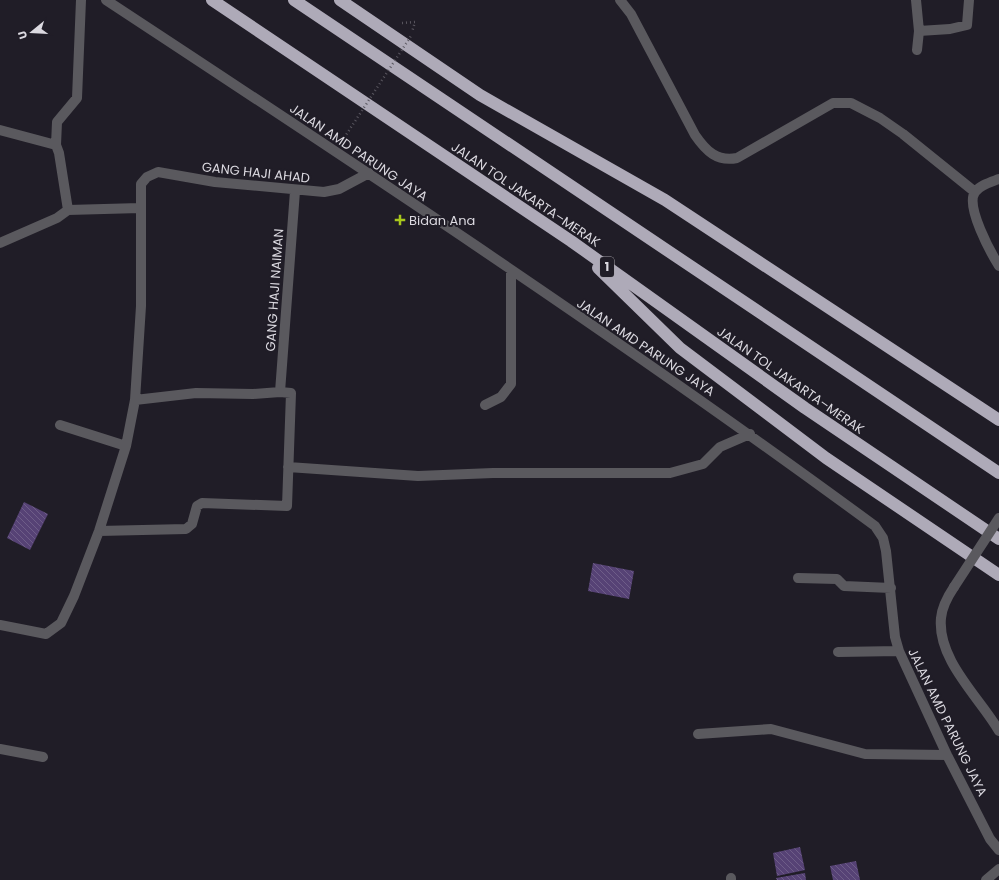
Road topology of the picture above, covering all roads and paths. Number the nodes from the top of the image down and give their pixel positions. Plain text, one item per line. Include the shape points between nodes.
1 (81, 0) edge
2 (106, 0) edge
3 (212, 0) edge
4 (294, 0) edge
5 (340, 0) edge
6 (620, 0) edge
7 (916, 0) edge
8 (969, 0) edge
9 (919, 31) junction
10 (411, 36) dead end
11 (917, 50) dead end
12 (0, 130) edge
13 (342, 141) dead end
14 (56, 145) junction
15 (369, 173) junction
16 (999, 180) edge
17 (295, 191) junction
18 (975, 192) junction
19 (140, 208) junction
20 (68, 210) junction
21 (571, 241) junction
22 (0, 243) edge
23 (999, 266) edge
24 (511, 270) junction
25 (280, 392) junction
26 (135, 400) junction
27 (485, 405) dead end
28 (999, 420) edge
29 (60, 425) dead end
30 (750, 434) junction
31 (126, 446) junction
32 (288, 467) junction
33 (999, 473) edge
34 (943, 501) junction
35 (999, 518) edge
36 (99, 531) junction
37 (999, 539) edge
38 (999, 548) edge
39 (999, 576) edge
40 (798, 578) dead end
41 (891, 588) junction
42 (0, 625) edge
43 (899, 651) junction
44 (838, 652) dead end
45 (999, 731) edge
46 (698, 734) dead end
47 (0, 749) edge
48 (947, 755) junction
49 (43, 757) dead end
50 (999, 850) edge
51 (999, 869) edge
52 (986, 880) edge

1 - 14 street via 78,98 57,122
2 - 15 street, JALAN AMD PARUNG JAYA
3 - 21 highway, JALAN TOL JAKARTA–MERAK / 1
4 - 33 highway
5 - 28 highway via 480,95 665,200
6 - 18 street via 631,14 695,135 703,146 719,158 737,158 829,105 851,103 860,106 903,134
7 - 9 street
8 - 9 street via 967,25
9 - 11 street
10 - 13 path, bridge
12 - 14 street
14 - 20 street
15 - 17 street, GANG HAJI AHAD via 332,191
15 - 24 street, JALAN AMD PARUNG JAYA
16 - 18 street via 982,186
17 - 19 street, GANG HAJI AHAD via 215,182 158,172 147,177 141,184
17 - 25 street, GANG HAJI NAIMAN
18 - 23 street via 973,203 980,228
19 - 20 street
19 - 26 street via 141,306
20 - 22 street via 57,218
21 - 34 highway, JALAN TOL JAKARTA–MERAK / 1 via 805,408
21 - 39 highway via 680,348 826,458
24 - 27 street via 511,384 501,397
24 - 30 street, JALAN AMD PARUNG JAYA
25 - 26 street via 196,394
25 - 32 street via 291,394
26 - 31 street
29 - 31 street
30 - 32 street via 720,447 703,464 670,473 493,473 418,476
30 - 41 street, JALAN AMD PARUNG JAYA via 875,526 885,544
31 - 36 street
32 - 36 street via 287,506 202,503 197,506 192,524 186,529
34 - 37 highway, JALAN TOL JAKARTA–MERAK / 1
34 - 38 highway
35 - 45 street, bridge via 945,602 941,618 943,637 959,674
36 - 42 street via 61,622 46,634
40 - 41 street via 837,579 844,586
41 - 43 street, JALAN AMD PARUNG JAYA via 895,637
43 - 44 street
43 - 48 street, JALAN AMD PARUNG JAYA
46 - 48 street via 771,729 865,754
47 - 49 street
48 - 50 street, JALAN AMD PARUNG JAYA via 990,839
51 - 52 street

